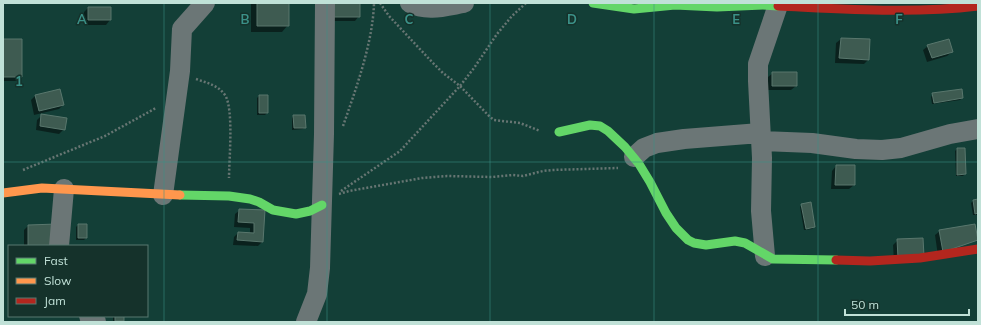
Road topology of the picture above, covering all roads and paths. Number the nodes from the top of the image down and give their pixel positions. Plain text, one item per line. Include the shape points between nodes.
1 (205, 3) edge
2 (325, 3) edge
3 (374, 3) edge
4 (380, 3) edge
5 (410, 3) edge
6 (464, 3) edge
7 (526, 3) edge
8 (593, 3) edge
9 (778, 5) junction
10 (809, 5) edge
11 (978, 6) edge
12 (180, 71) junction
13 (460, 86) junction
14 (176, 100) junction
15 (343, 126) dead end
16 (978, 129) edge
17 (559, 132) joint
18 (761, 137) junction
19 (631, 154) junction
20 (21, 172) dead end
21 (64, 189) junction
22 (3, 193) edge
23 (163, 195) junction
24 (230, 196) junction
25 (322, 205) junction
26 (59, 245) edge
27 (978, 249) edge
28 (764, 256) junction
29 (306, 322) edge

1 - 12 street via 182,29
2 - 25 street
3 - 15 path via 372,30
4 - 13 path via 432,62
5 - 6 street via 417,7 435,8
7 - 13 path via 497,34
8 - 9 street via 634,9 676,5
9 - 10 street
9 - 18 street via 758,64
10 - 11 street via 836,9 944,10
12 - 14 street
12 - 24 path via 215,86 225,95 228,102
13 - 17 path via 494,120 520,123 543,132
13 - 19 path via 400,151 336,195 422,178 523,176 552,170 618,168
14 - 20 path via 105,136
14 - 23 street
16 - 18 street via 901,148 882,150
17 - 19 street via 594,124 602,126
18 - 19 street via 684,139 657,143
18 - 28 street
19 - 28 street via 651,183 671,221 690,241 698,245 711,246 736,240 746,243
21 - 22 street via 42,188
21 - 23 street
21 - 26 street
23 - 24 street
24 - 25 street via 250,199 273,210 296,214
25 - 29 street via 317,294
27 - 28 street via 920,258 870,261 773,259

